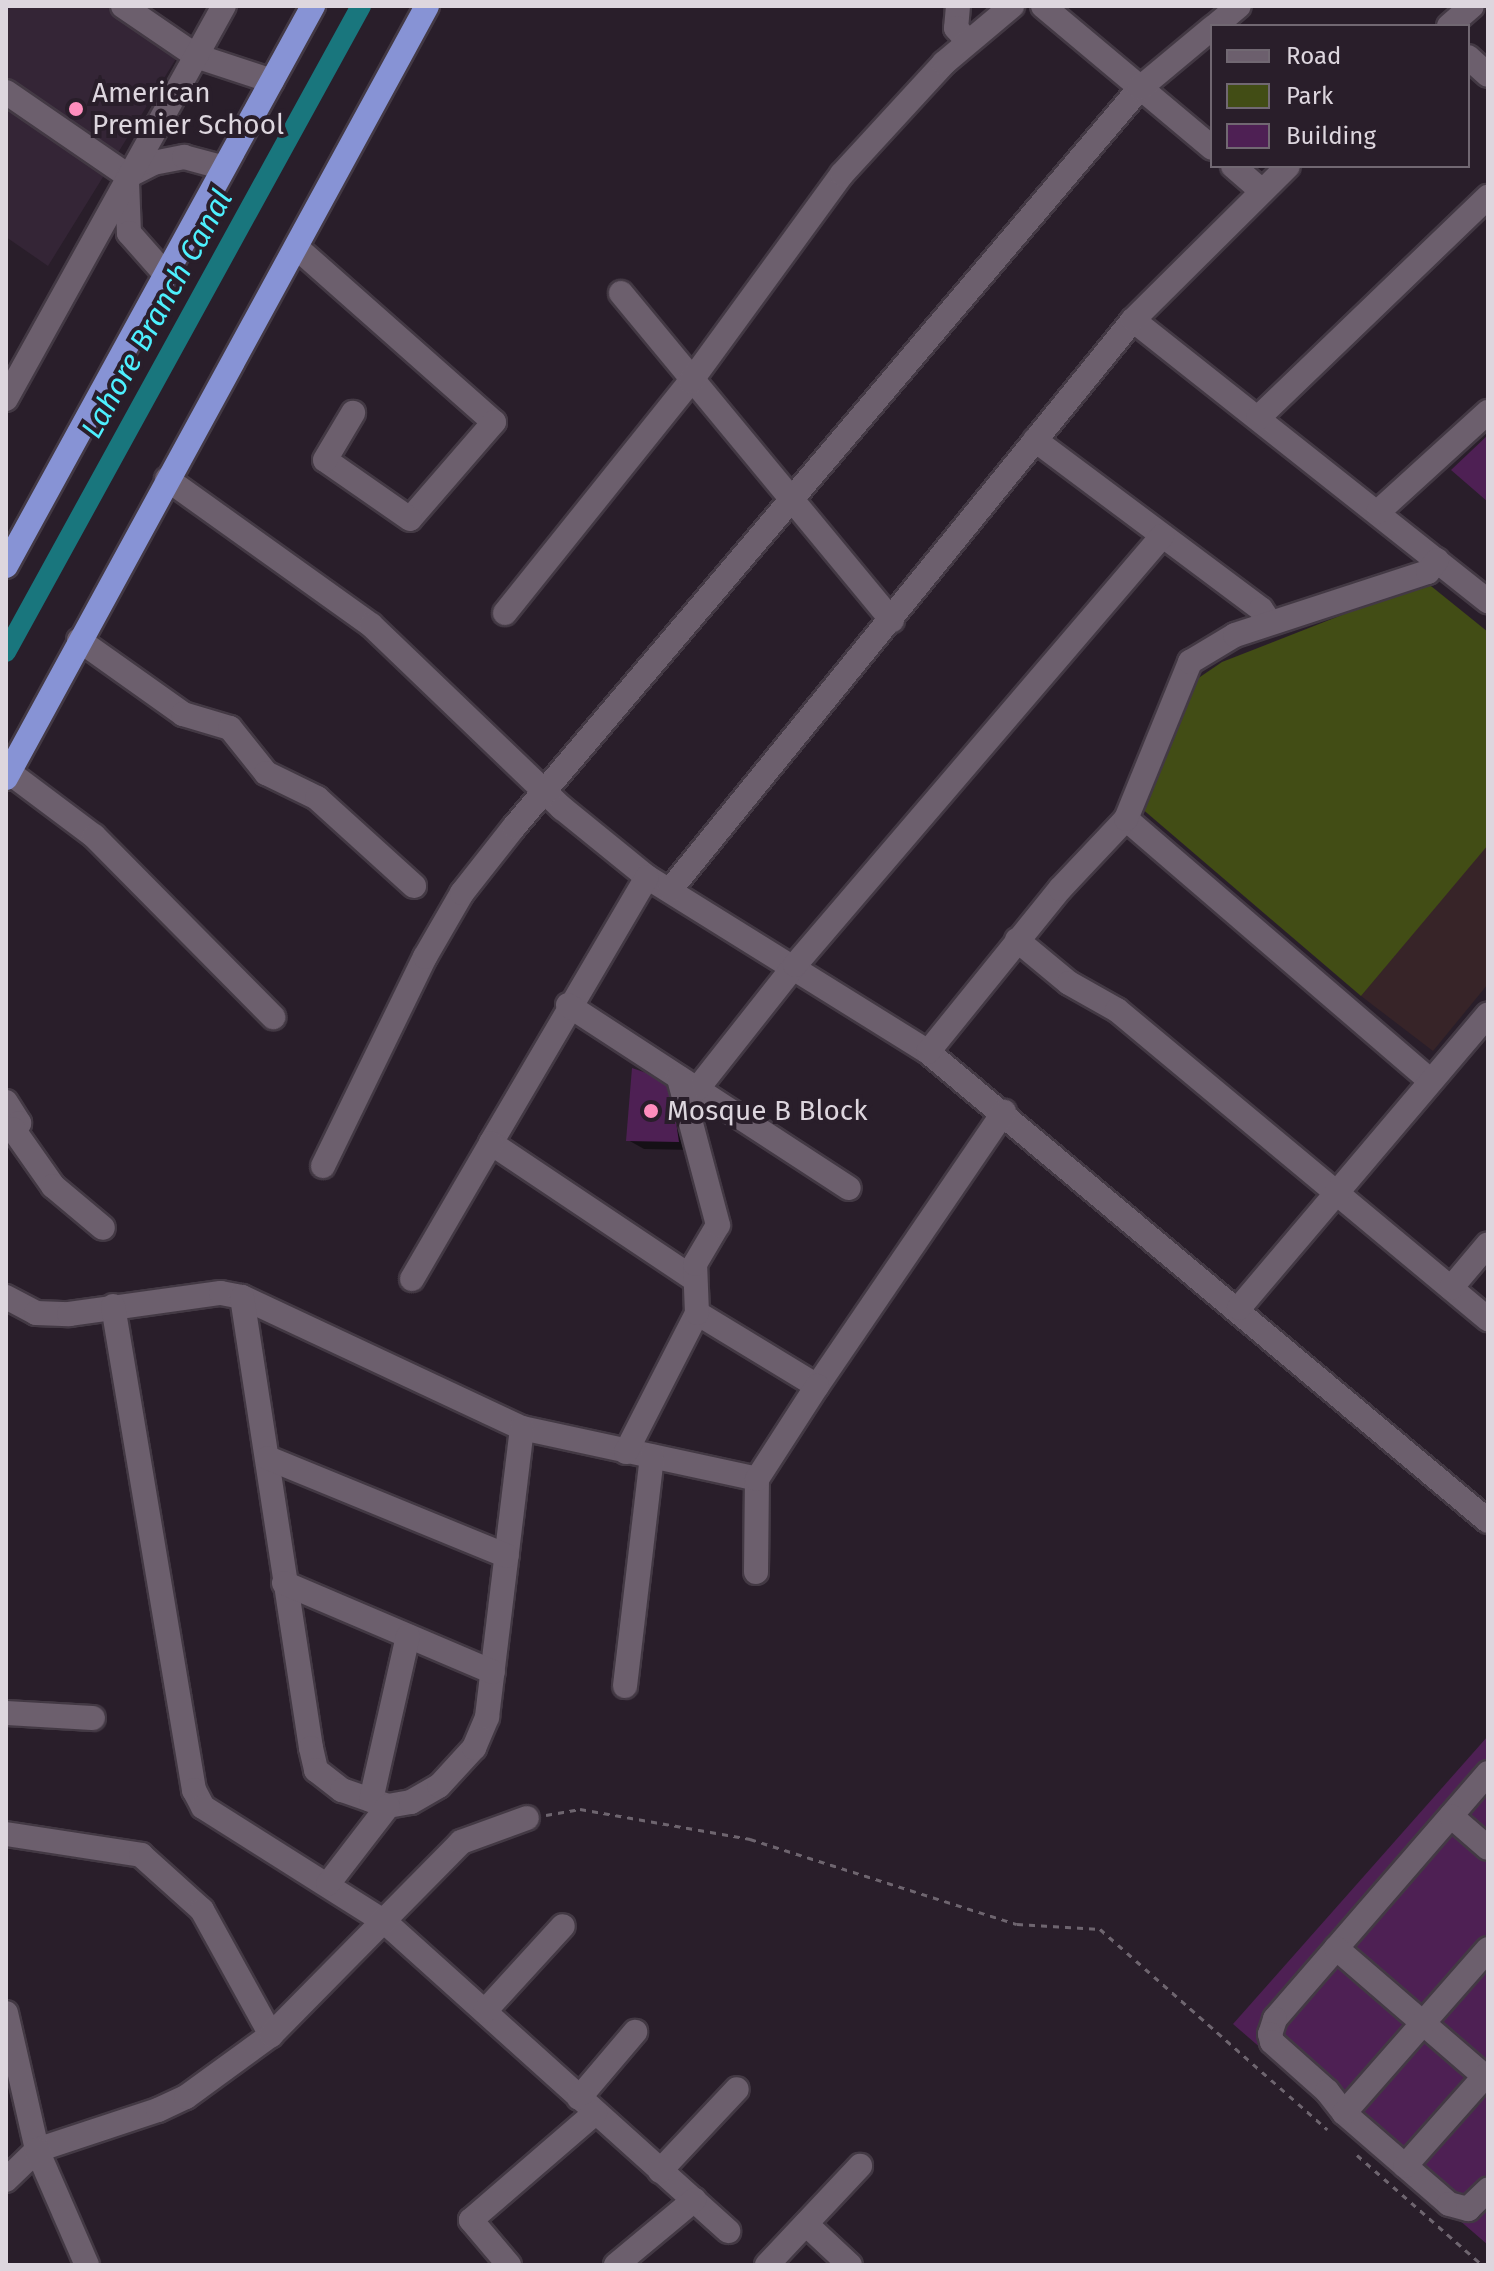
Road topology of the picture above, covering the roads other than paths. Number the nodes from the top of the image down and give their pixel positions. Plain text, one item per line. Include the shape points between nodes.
1 (123, 6) edge
2 (224, 6) edge
3 (313, 6) edge
4 (427, 6) edge
5 (958, 6) edge
6 (1012, 6) edge
7 (1043, 6) edge
8 (1239, 6) edge
9 (1472, 6) edge
10 (1217, 24) edge
11 (1451, 24) edge
12 (1210, 30) edge
13 (968, 42) junction
14 (196, 56) junction
15 (1470, 59) edge
16 (1488, 75) edge
17 (272, 81) junction
18 (1140, 88) junction
19 (6, 92) edge
20 (1210, 146) edge
21 (222, 167) junction
22 (1235, 168) edge
23 (1286, 168) edge
24 (128, 176) junction
25 (1261, 190) junction
26 (1488, 197) edge
27 (296, 247) junction
28 (166, 275) junction
29 (621, 293) dead end
30 (1133, 320) junction
31 (691, 381) junction
32 (6, 399) edge
33 (1488, 412) edge
34 (353, 413) dead end
35 (1258, 418) junction
36 (1035, 440) junction
37 (167, 479) junction
38 (789, 498) junction
39 (1378, 512) junction
40 (1162, 536) junction
41 (1437, 560) junction
42 (6, 566) edge
43 (1488, 601) edge
44 (505, 613) dead end
45 (892, 621) junction
46 (1269, 621) junction
47 (79, 640) junction
48 (7, 773) edge
49 (547, 791) junction
50 (1126, 819) junction
51 (647, 877) junction
52 (414, 886) dead end
53 (670, 890) junction
54 (1017, 940) junction
55 (795, 965) junction
56 (568, 1005) junction
57 (1488, 1014) edge
58 (273, 1017) dead end
59 (928, 1052) junction
60 (1431, 1081) junction
61 (688, 1083) junction
62 (6, 1102) edge
63 (1004, 1112) junction
64 (491, 1143) junction
65 (323, 1166) dead end
66 (849, 1188) dead end
67 (1338, 1192) junction
68 (103, 1228) dead end
69 (1488, 1244) edge
70 (693, 1278) junction
71 (412, 1279) dead end
72 (1451, 1288) junction
73 (6, 1297) edge
74 (242, 1297) junction
75 (113, 1306) junction
76 (1239, 1308) junction
77 (697, 1313) junction
78 (1488, 1319) edge
79 (817, 1386) junction
80 (522, 1428) junction
81 (626, 1452) junction
82 (652, 1457) junction
83 (268, 1458) junction
84 (757, 1479) junction
85 (1488, 1521) edge
86 (507, 1556) junction
87 (756, 1572) dead end
88 (284, 1583) junction
89 (408, 1636) junction
90 (493, 1672) junction
91 (625, 1686) dead end
92 (6, 1713) edge
93 (93, 1718) dead end
94 (1488, 1773) edge
95 (380, 1803) junction
96 (1451, 1816) junction
97 (527, 1818) road end
98 (6, 1834) edge
99 (1488, 1848) edge
100 (328, 1884) junction
101 (385, 1922) junction
102 (563, 1926) dead end
103 (1336, 1948) junction
104 (1488, 1949) edge
105 (485, 2011) junction
106 (6, 2013) edge
107 (1423, 2023) junction
108 (635, 2032) dead end
109 (271, 2035) junction
110 (1486, 2078) edge
111 (737, 2089) dead end
112 (587, 2105) junction
113 (1344, 2113) junction
114 (37, 2150) junction
115 (860, 2166) dead end
116 (1405, 2166) junction
117 (660, 2171) junction
118 (6, 2180) edge
119 (1488, 2190) edge
120 (694, 2200) junction
121 (806, 2224) junction
122 (728, 2231) dead end
123 (87, 2265) edge
124 (509, 2265) edge
125 (616, 2265) edge
126 (767, 2265) edge
127 (850, 2265) edge

1 - 14 street
2 - 14 street
3 - 17 highway
4 - 27 highway
5 - 13 street via 956,28
6 - 13 street
7 - 18 street
8 - 10 street
9 - 11 street
12 - 18 street
13 - 31 street via 842,174
14 - 17 street
14 - 24 street
15 - 16 street
17 - 21 highway
18 - 20 street
18 - 38 street
19 - 24 street
21 - 24 street via 184,157 153,163
21 - 28 highway
22 - 25 street
23 - 25 street
24 - 28 street via 129,233
24 - 32 street
25 - 30 street
26 - 35 street
27 - 34 street via 494,422 410,519 325,460
27 - 37 highway
28 - 42 highway
29 - 31 street
30 - 35 street
30 - 36 street
31 - 38 street
31 - 44 street
33 - 39 street
35 - 39 street
36 - 40 street
36 - 45 street
37 - 47 highway
37 - 49 street via 371,625
38 - 45 street
38 - 49 street
39 - 41 street
40 - 46 street via 1261,609
40 - 55 street
41 - 43 street
41 - 46 street via 1428,572
45 - 53 street
46 - 50 street via 1190,662
47 - 48 highway
47 - 52 street via 183,714 230,728 266,773 317,798
48 - 58 street via 94,836
49 - 51 street
49 - 65 street via 447,919 361,1078
50 - 54 street
50 - 60 street
51 - 53 street
51 - 56 street
53 - 55 street
54 - 59 street
54 - 67 street via 1069,983 1117,1010
55 - 59 street
55 - 61 street
56 - 61 street
56 - 64 street
57 - 60 street
59 - 63 street
60 - 67 street
61 - 66 street
61 - 70 street via 719,1217
62 - 68 street via 19,1123 13,1129 53,1186
63 - 76 street
63 - 79 street
64 - 70 street
64 - 71 street
67 - 72 street
67 - 76 street
69 - 72 street
70 - 77 street
72 - 78 street
73 - 75 street via 36,1313
74 - 75 street via 221,1293
74 - 80 street
74 - 83 street
75 - 100 street via 194,1790 213,1818
76 - 85 street
77 - 79 street
77 - 81 street
79 - 84 street
80 - 81 street
80 - 86 street
81 - 82 street
82 - 84 street
82 - 91 street
83 - 86 street
83 - 88 street
84 - 87 street
86 - 90 street
88 - 89 street
88 - 95 street via 316,1770 342,1790
89 - 90 street
89 - 95 street
90 - 95 street via 487,1717 460,1767 424,1796
92 - 93 street
94 - 96 street
95 - 100 street
96 - 99 street
96 - 103 street
97 - 101 street via 461,1842
98 - 109 street via 141,1855 202,1910
100 - 101 street
101 - 105 street
101 - 109 street
102 - 105 street
103 - 107 street
103 - 113 street via 1275,2019 1270,2034 1272,2042
104 - 107 street
105 - 112 street
106 - 114 street
107 - 110 street
107 - 113 street
108 - 112 street
109 - 114 street via 186,2097
110 - 116 street
111 - 117 street
112 - 117 street
112 - 124 street via 471,2220
113 - 116 street
114 - 118 street
114 - 123 street
115 - 121 street
116 - 119 street via 1456,2208 1468,2209
117 - 120 street
120 - 122 street
120 - 125 street
121 - 126 street
121 - 127 street

